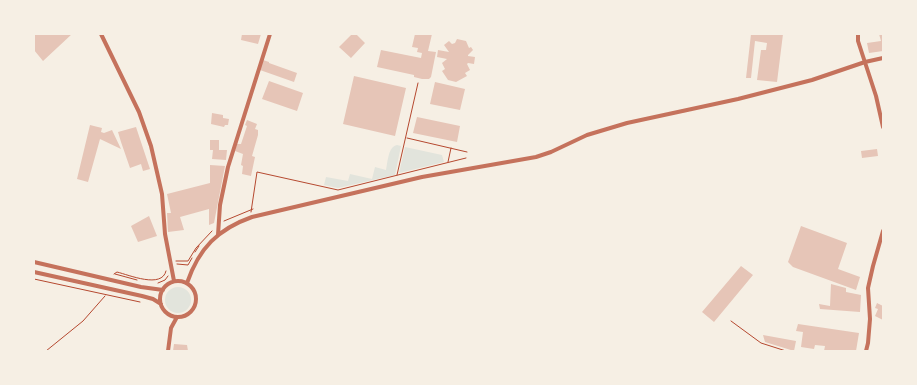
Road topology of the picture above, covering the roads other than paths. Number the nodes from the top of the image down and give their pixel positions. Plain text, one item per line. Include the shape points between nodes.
1 (101, 34) edge
2 (270, 34) edge
3 (858, 34) edge
4 (883, 58) edge
5 (865, 62) junction
6 (883, 127) edge
7 (883, 231) edge
8 (218, 235) junction
9 (34, 262) edge
10 (34, 272) edge
11 (174, 281) junction
12 (187, 283) junction
13 (163, 290) junction
14 (161, 304) junction
15 (177, 317) junction
16 (168, 351) edge
17 (866, 351) edge

1 - 11 street via 139,112 151,146 162,194 165,234
2 - 8 street via 228,167 220,205
3 - 5 street
4 - 5 street
5 - 6 street
5 - 8 street via 812,80 738,99 627,123 587,135 536,157 422,177 252,217
7 - 17 street via 868,288 870,319
8 - 12 street via 195,261
9 - 13 street
10 - 14 street via 142,296
11 - 12 street
11 - 13 street
12 - 15 street via 195,290 196,304 187,315
13 - 14 street
14 - 15 street via 167,312
15 - 16 street via 171,328

